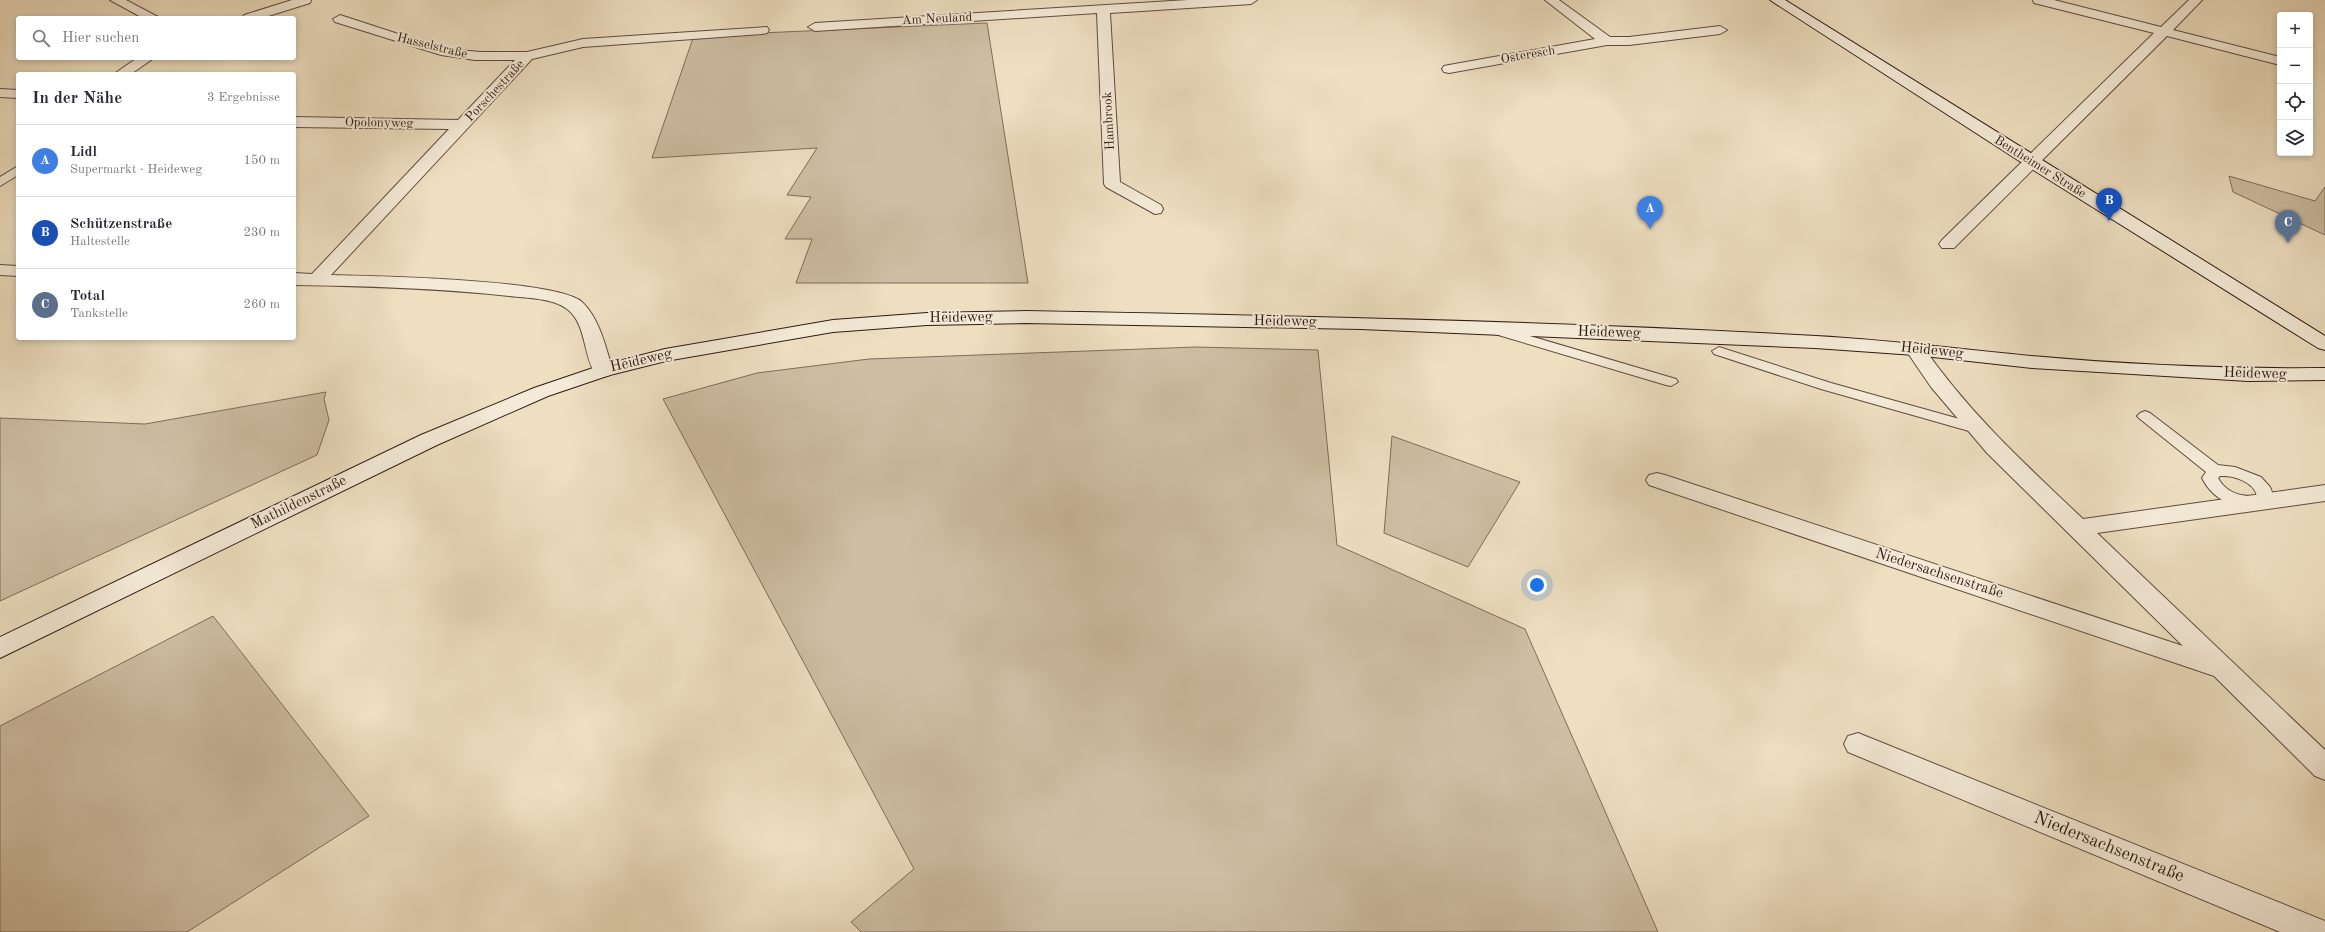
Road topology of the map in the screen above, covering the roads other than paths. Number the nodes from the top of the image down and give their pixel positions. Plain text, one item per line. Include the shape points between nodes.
1 (116, 0) edge
2 (305, 0) edge
3 (1251, 0) edge
4 (1551, 0) edge
5 (1776, 0) edge
6 (2039, 0) edge
7 (2196, 0) edge
8 (1211, 1) edge
9 (1103, 9) junction
10 (149, 16) edge
11 (255, 16) edge
12 (340, 19) dead end
13 (815, 27) dead end
14 (762, 30) dead end
15 (1720, 30) dead end
16 (2165, 31) junction
17 (1607, 41) junction
18 (527, 56) junction
19 (144, 60) edge
20 (2277, 60) edge
21 (1449, 69) dead end
22 (124, 72) edge
23 (0, 93) edge
24 (16, 94) edge
25 (296, 122) edge
26 (463, 125) junction
27 (2033, 163) junction
28 (16, 171) edge
29 (0, 182) edge
30 (1155, 209) dead end
31 (1948, 244) dead end
32 (0, 270) edge
33 (16, 271) edge
34 (296, 279) edge
35 (316, 280) junction
36 (1492, 329) junction
37 (2325, 344) edge
38 (1915, 349) junction
39 (1719, 351) dead end
40 (603, 371) junction
41 (2325, 374) edge
42 (1671, 382) dead end
43 (2145, 416) dead end
44 (1976, 428) junction
45 (2215, 472) junction
46 (1657, 480) dead end
47 (2325, 493) edge
48 (2258, 502) junction
49 (2077, 528) junction
50 (0, 648) edge
51 (2222, 669) junction
52 (1858, 744) dead end
53 (2324, 765) edge
54 (2315, 932) edge

1 - 10 street
2 - 11 street
3 - 8 street, Am Neuland
4 - 17 street
5 - 27 street, Bentheimer Straße
6 - 16 street
7 - 16 street
8 - 9 street, Am Neuland
9 - 13 street, Am Neuland
9 - 30 street, Hambrook via 1112,184
12 - 18 street, Hasselstraße via 416,44 450,52 474,56
14 - 18 street, Porschestraße via 583,43
15 - 17 street, Osteresch via 1629,41
16 - 20 street
16 - 27 street
17 - 21 street, Osteresch
18 - 26 street, Porschestraße
19 - 22 street
23 - 24 street
25 - 26 street, Opolonyweg
26 - 35 street, Porschestraße
27 - 31 street
27 - 37 street, Bentheimer Straße
28 - 29 lane
32 - 33 street
34 - 35 street, Heideweg
35 - 40 street, Heideweg via 472,287 537,293 573,304 587,324
36 - 38 street, Heideweg
36 - 40 street, Heideweg via 1361,323 1026,317 926,318 811,330 665,355
36 - 42 lane
38 - 41 street, Heideweg via 2032,362 2135,369 2248,375
38 - 44 street, Niedersachsenstraße via 1938,384
39 - 44 lane via 1826,386
40 - 50 street, Mathildenstraße via 520,401 429,440
43 - 45 lane
44 - 49 street, Niedersachsenstraße
45 - 48 lane via 2210,478 2220,491 2241,501
45 - 48 lane via 2239,473 2256,481 2266,497
46 - 51 street, Niedersachsenstraße
47 - 48 street
48 - 49 street
49 - 51 street, Niedersachsenstraße
51 - 53 street, Niedersachsenstraße
52 - 54 street, Niedersachsenstraße

